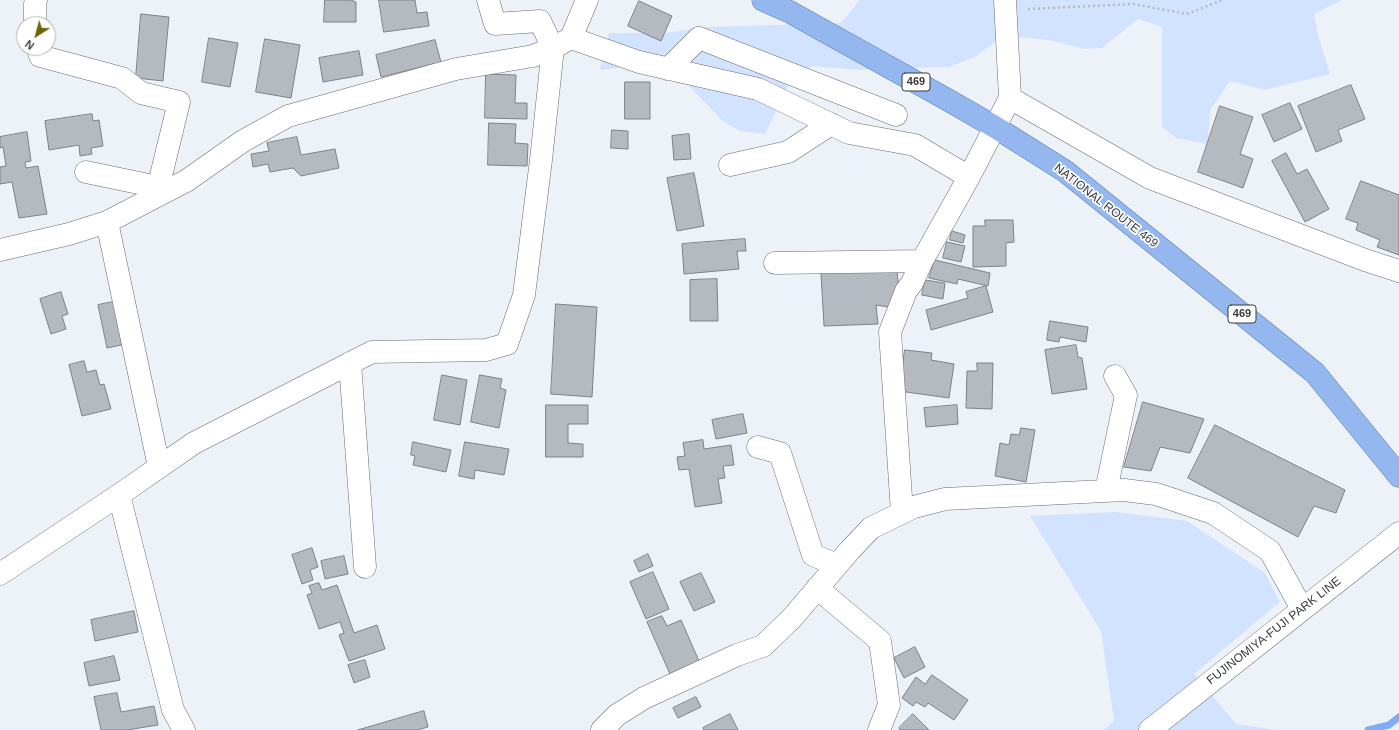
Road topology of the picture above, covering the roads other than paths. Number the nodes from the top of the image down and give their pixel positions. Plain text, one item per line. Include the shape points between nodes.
1 (36, 0) edge
2 (488, 0) edge
3 (586, 0) edge
4 (763, 0) edge
5 (1005, 1) edge
6 (35, 16) edge
7 (562, 43) junction
8 (40, 56) edge
9 (668, 69) junction
10 (1010, 98) junction
11 (896, 115) dead end
12 (831, 124) junction
13 (995, 128) junction
14 (730, 165) dead end
15 (86, 172) dead end
16 (969, 177) junction
17 (157, 192) junction
18 (107, 222) junction
19 (0, 250) edge
20 (922, 261) junction
21 (775, 263) dead end
22 (1399, 271) edge
23 (350, 363) junction
24 (1115, 376) dead end
25 (758, 447) dead end
26 (159, 467) junction
27 (1399, 476) edge
28 (1106, 491) junction
29 (120, 495) junction
30 (902, 513) junction
31 (1399, 533) edge
32 (837, 566) junction
33 (365, 567) dead end
34 (0, 574) edge
35 (818, 588) junction
36 (1302, 609) junction
37 (184, 730) edge
38 (602, 730) edge
39 (879, 730) edge
40 (1150, 730) edge

1 - 6 street
2 - 7 street via 495,24 540,20
3 - 7 street
4 - 13 highway, NATIONAL ROUTE 469 / 469 via 790,12
5 - 10 street
7 - 9 street
7 - 17 street via 533,56 456,69 288,116 243,141 186,181
7 - 23 street via 541,160 524,295 507,344 486,350 372,352
8 - 17 street via 122,78 141,93 179,102
9 - 11 street via 699,38
9 - 12 street via 758,89
10 - 13 street
10 - 22 street via 1150,178
12 - 14 street via 788,152
12 - 16 street via 849,133 914,145
13 - 16 street
13 - 27 highway, NATIONAL ROUTE 469 / 469 via 1065,172 1315,373
15 - 17 street
16 - 20 street
17 - 18 street
18 - 19 street
18 - 26 street
20 - 21 street
20 - 30 street via 906,291 890,332
23 - 26 street via 194,443
23 - 33 street
24 - 28 street via 1126,395
25 - 32 street via 780,453 812,555
26 - 29 street
28 - 30 street via 944,499
28 - 36 street via 1124,490 1156,494 1213,513 1270,551
29 - 34 street
29 - 37 street via 173,710
30 - 32 street via 872,528
31 - 36 street, FUJINOMIYA-FUJI PARK LINE
32 - 35 street
35 - 38 street via 763,646 644,698 617,715
35 - 39 street via 880,641 889,705
36 - 40 street, FUJINOMIYA-FUJI PARK LINE

